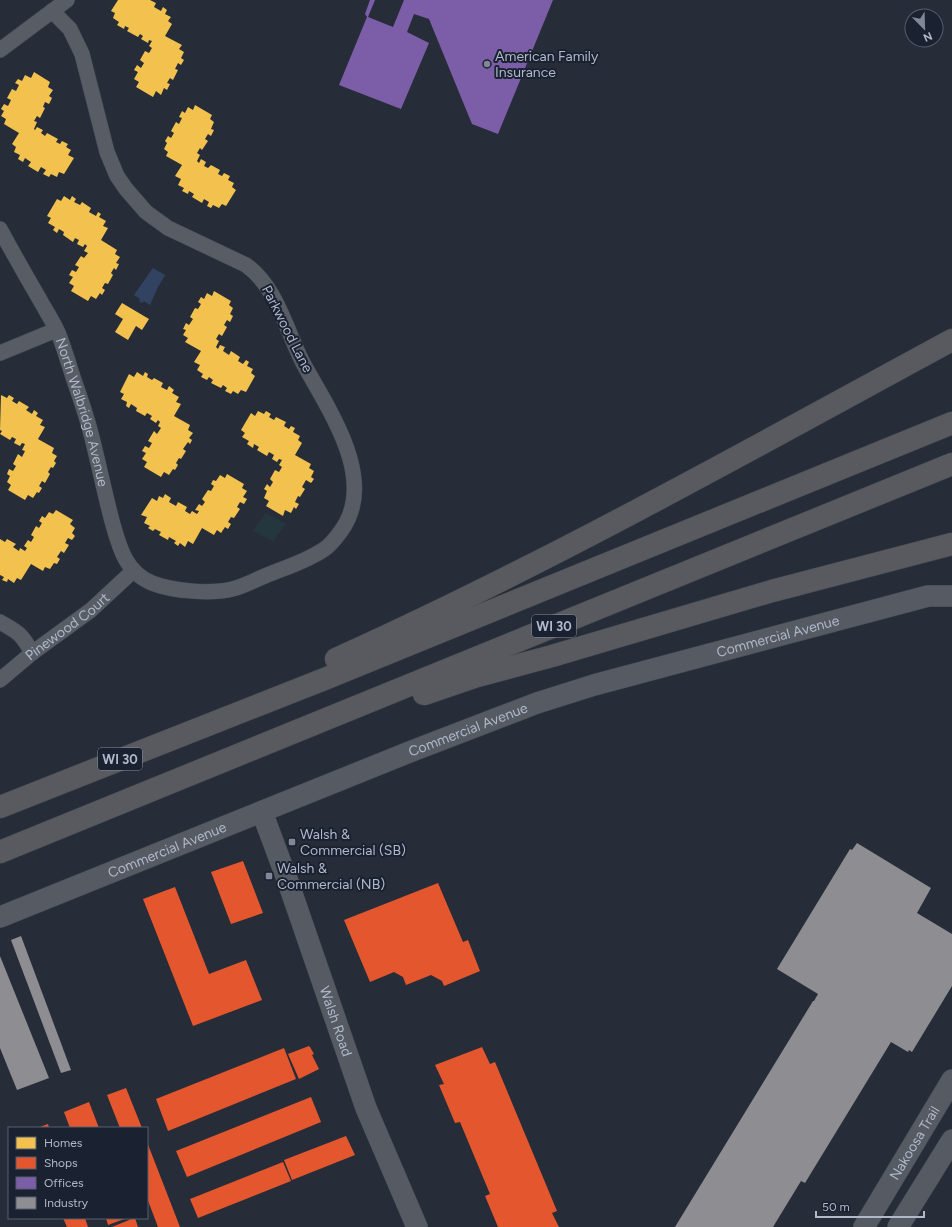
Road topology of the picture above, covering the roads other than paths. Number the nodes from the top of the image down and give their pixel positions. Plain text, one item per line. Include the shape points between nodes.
1 (67, 0) edge
2 (52, 11) junction
3 (0, 50) edge
4 (0, 229) edge
5 (56, 330) junction
6 (952, 340) edge
7 (0, 353) edge
8 (952, 423) edge
9 (952, 464) edge
10 (952, 544) edge
11 (133, 571) junction
12 (162, 587) joint
13 (952, 596) edge
14 (0, 622) edge
15 (32, 654) junction
16 (0, 680) edge
17 (189, 732) junction
18 (156, 788) junction
19 (0, 807) edge
20 (262, 812) junction
21 (0, 852) edge
22 (0, 917) edge
23 (952, 1080) edge
24 (952, 1140) edge
25 (417, 1227) edge
26 (864, 1227) edge
27 (898, 1227) edge

1 - 2 street
2 - 3 street
2 - 12 street, Parkwood Lane via 70,29 82,54 107,152 121,182 146,212 168,228 246,265 257,274 269,289 302,359 332,414 351,463 355,495 352,511 345,526 324,550 234,588 218,591
4 - 5 street, North Walbridge Avenue
5 - 7 street
5 - 11 street, North Walbridge Avenue via 90,429 115,532 124,558
6 - 17 highway via 493,585 268,689
8 - 17 highway, WI 30
9 - 18 highway, WI 30
10 - 18 highway via 772,591 474,677
11 - 12 street, North Walbridge Avenue
11 - 15 street, Pinewood Court via 90,610
13 - 20 street, Commercial Avenue via 928,596 537,703
14 - 15 street via 24,638
15 - 16 street, Pinewood Court
17 - 19 highway, WI 30
18 - 21 highway, WI 30
20 - 22 street, Commercial Avenue
20 - 25 street, Walsh Road via 366,1108
23 - 26 street, Nakoosa Trail
24 - 27 street

